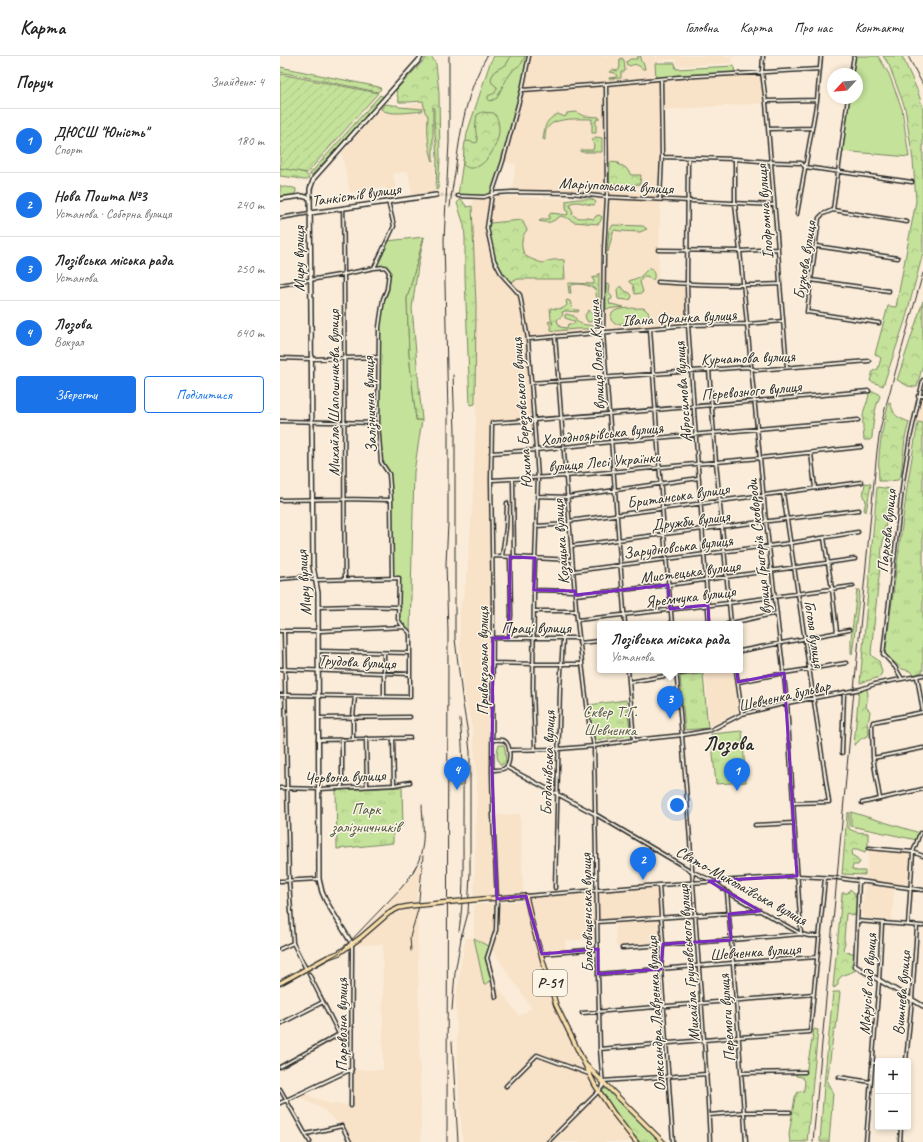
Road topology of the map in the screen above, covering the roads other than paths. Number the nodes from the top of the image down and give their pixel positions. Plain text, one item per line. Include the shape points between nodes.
1 (422, 56) edge
2 (529, 56) edge
3 (763, 56) edge
4 (821, 56) edge
5 (854, 56) edge
6 (853, 68) edge
7 (820, 69) junction
8 (762, 72) junction
9 (661, 79) junction
10 (606, 84) junction
11 (522, 90) junction
12 (817, 100) junction
13 (766, 101) junction
14 (847, 104) edge
15 (812, 128) junction
16 (768, 129) junction
17 (662, 157) junction
18 (688, 158) junction
19 (735, 159) junction
20 (771, 162) junction
21 (806, 168) junction
22 (838, 172) junction
23 (912, 182) dead end
24 (492, 194) junction
25 (436, 195) tunnel mouth
26 (458, 196) tunnel mouth
27 (607, 197) junction
28 (280, 198) edge
29 (309, 198) junction
30 (660, 199) junction
31 (688, 201) junction
32 (388, 202) junction
33 (735, 203) junction
34 (774, 205) junction
35 (343, 208) junction
36 (833, 210) junction
37 (310, 213) junction
38 (797, 214) dead end
39 (280, 218) edge
40 (907, 222) dead end
41 (816, 246) junction
42 (778, 249) junction
43 (658, 250) dead end
44 (687, 250) junction
45 (740, 251) junction
46 (898, 258) dead end
47 (374, 268) junction
48 (345, 274) junction
49 (310, 280) junction
50 (811, 280) junction
51 (658, 282) dead end
52 (687, 284) junction
53 (780, 284) junction
54 (280, 285) edge
55 (743, 286) junction
56 (889, 291) dead end
57 (783, 321) junction
58 (879, 323) dead end
59 (747, 324) junction
60 (688, 326) junction
61 (650, 329) junction
62 (603, 333) junction
63 (556, 336) junction
64 (528, 339) junction
65 (345, 357) junction
66 (378, 357) junction
67 (280, 358) edge
68 (311, 359) junction
69 (869, 361) dead end
70 (787, 367) junction
71 (751, 369) junction
72 (709, 370) junction
73 (690, 371) junction
74 (653, 373) junction
75 (607, 377) junction
76 (558, 380) junction
77 (923, 380) edge
78 (531, 383) junction
79 (869, 391) dead end
80 (918, 396) junction
81 (923, 396) edge
82 (755, 401) junction
83 (712, 406) junction
84 (693, 407) junction
85 (655, 410) junction
86 (610, 414) junction
87 (561, 418) junction
88 (534, 420) junction
89 (858, 420) dead end
90 (280, 421) edge
91 (311, 422) junction
92 (345, 422) junction
93 (378, 423) junction
94 (492, 423) joint
95 (757, 429) junction
96 (714, 433) junction
97 (696, 434) junction
98 (657, 438) junction
99 (611, 442) junction
100 (564, 447) junction
101 (861, 447) dead end
102 (536, 450) junction
103 (491, 453) junction
104 (811, 453) junction
105 (760, 458) junction
106 (716, 462) junction
107 (698, 464) junction
108 (659, 467) junction
109 (614, 472) junction
110 (566, 476) junction
111 (538, 478) junction
112 (699, 478) junction
113 (514, 479) junction
114 (491, 480) junction
115 (862, 482) dead end
116 (660, 484) junction
117 (815, 488) junction
118 (615, 491) junction
119 (783, 492) junction
120 (764, 495) junction
121 (537, 496) junction
122 (567, 497) junction
123 (312, 499) junction
124 (344, 499) junction
125 (280, 500) edge
126 (392, 500) junction
127 (720, 501) junction
128 (507, 503) dead end
129 (701, 503) junction
130 (662, 509) junction
131 (859, 510) dead end
132 (617, 514) junction
133 (787, 519) junction
134 (766, 521) junction
135 (569, 523) junction
136 (536, 526) junction
137 (722, 526) junction
138 (703, 529) junction
139 (858, 532) dead end
140 (664, 534) junction
141 (824, 538) junction
142 (618, 540) junction
143 (791, 543) junction
144 (769, 545) junction
145 (571, 546) junction
146 (724, 551) junction
147 (704, 554) junction
148 (492, 556) junction
149 (502, 556) junction
150 (510, 557) junction
151 (514, 557) junction
152 (535, 558) junction
153 (666, 559) junction
154 (855, 559) dead end
155 (572, 560) junction
156 (828, 562) junction
157 (621, 565) junction
158 (795, 567) junction
159 (573, 571) junction
160 (772, 571) junction
161 (726, 577) junction
162 (392, 578) junction
163 (280, 579) edge
164 (345, 579) junction
165 (706, 579) junction
166 (315, 580) junction
167 (668, 585) junction
168 (853, 586) dead end
169 (832, 589) junction
170 (534, 590) junction
171 (622, 590) junction
172 (575, 591) junction
173 (798, 594) junction
174 (575, 595) junction
175 (775, 596) junction
176 (729, 603) junction
177 (708, 605) junction
178 (318, 607) junction
179 (398, 607) junction
180 (670, 609) junction
181 (576, 610) junction
182 (534, 611) junction
183 (777, 613) junction
184 (624, 616) junction
185 (577, 620) junction
186 (625, 621) edge
187 (672, 621) edge
188 (709, 621) edge
189 (731, 621) edge
190 (743, 621) edge
191 (404, 628) junction
192 (848, 630) dead end
193 (280, 631) edge
194 (284, 631) junction
195 (318, 631) junction
196 (837, 632) junction
197 (493, 638) junction
198 (509, 638) junction
199 (534, 638) junction
200 (579, 638) junction
201 (563, 639) junction
202 (805, 639) junction
203 (597, 641) edge
204 (580, 643) junction
205 (780, 643) junction
206 (743, 650) edge
207 (318, 651) junction
208 (384, 653) junction
209 (410, 653) junction
210 (846, 662) dead end
211 (493, 663) junction
212 (534, 664) junction
213 (562, 664) junction
214 (582, 664) junction
215 (809, 668) junction
216 (280, 669) edge
217 (285, 669) junction
218 (318, 670) junction
219 (383, 673) junction
220 (628, 673) edge
221 (683, 673) edge
222 (736, 673) edge
223 (784, 673) junction
224 (410, 674) junction
225 (677, 674) junction
226 (923, 675) edge
227 (917, 676) junction
228 (902, 679) junction
229 (629, 682) junction
230 (738, 682) junction
231 (844, 692) junction
232 (280, 695) edge
233 (286, 695) junction
234 (319, 695) junction
235 (354, 696) junction
236 (384, 697) junction
237 (813, 698) junction
238 (787, 704) junction
239 (923, 712) edge
240 (742, 714) junction
241 (353, 717) junction
242 (410, 717) dead end
243 (319, 718) junction
244 (682, 735) junction
245 (353, 738) junction
246 (366, 738) junction
247 (393, 738) junction
248 (410, 738) dead end
249 (342, 739) junction
250 (318, 740) junction
251 (492, 740) junction
252 (634, 740) junction
253 (594, 746) junction
254 (923, 748) edge
255 (535, 749) junction
256 (559, 749) junction
257 (509, 750) junction
258 (842, 753) dead end
259 (873, 758) junction
260 (506, 767) junction
261 (492, 770) junction
262 (410, 782) dead end
263 (394, 785) junction
264 (367, 786) junction
265 (280, 788) edge
266 (288, 788) junction
267 (342, 788) junction
268 (319, 789) junction
269 (923, 789) edge
270 (557, 794) junction
271 (880, 799) junction
272 (793, 803) junction
273 (862, 803) dead end
274 (595, 814) junction
275 (794, 823) junction
276 (755, 825) dead end
277 (920, 833) dead end
278 (869, 848) dead end
279 (913, 852) junction
280 (923, 856) edge
281 (693, 872) junction
282 (797, 876) junction
283 (825, 878) junction
284 (320, 879) junction
285 (280, 881) edge
286 (289, 881) junction
287 (714, 881) junction
288 (859, 881) junction
289 (694, 883) junction
290 (659, 885) junction
291 (554, 888) dead end
292 (910, 888) junction
293 (596, 890) junction
294 (923, 890) edge
295 (727, 892) junction
296 (526, 896) junction
297 (497, 899) junction
298 (760, 911) junction
299 (729, 914) junction
300 (696, 915) junction
301 (661, 918) junction
302 (857, 921) junction
303 (597, 922) junction
304 (882, 923) junction
305 (908, 925) junction
306 (917, 926) junction
307 (923, 926) edge
308 (801, 934) junction
309 (820, 936) junction
310 (731, 940) junction
311 (697, 942) junction
312 (293, 943) junction
313 (352, 944) junction
314 (663, 944) junction
315 (622, 948) dead end
316 (280, 949) edge
317 (598, 949) junction
318 (542, 954) junction
319 (817, 957) junction
320 (733, 963) junction
321 (699, 966) junction
322 (855, 966) joint
323 (306, 969) junction
324 (661, 969) junction
325 (309, 974) dead end
326 (598, 974) junction
327 (879, 981) junction
328 (280, 983) edge
329 (814, 994) junction
330 (496, 997) dead end
331 (912, 999) junction
332 (736, 1000) junction
333 (323, 1002) junction
334 (702, 1003) junction
335 (664, 1006) junction
336 (923, 1006) edge
337 (599, 1011) junction
338 (582, 1013) dead end
339 (280, 1024) edge
340 (352, 1027) junction
341 (339, 1034) junction
342 (739, 1037) junction
343 (705, 1040) junction
344 (666, 1043) junction
345 (600, 1049) junction
346 (906, 1058) edge
347 (872, 1063) joint
348 (585, 1064) junction
349 (280, 1067) edge
350 (352, 1068) junction
351 (806, 1072) dead end
352 (589, 1074) junction
353 (707, 1074) junction
354 (742, 1074) junction
355 (668, 1076) junction
356 (839, 1077) dead end
357 (602, 1081) junction
358 (870, 1082) junction
359 (506, 1086) dead end
360 (280, 1089) edge
361 (599, 1091) junction
362 (287, 1100) junction
363 (280, 1104) edge
364 (351, 1106) dead end
365 (744, 1112) junction
366 (790, 1112) dead end
367 (709, 1115) junction
368 (901, 1130) edge
369 (306, 1134) junction
370 (310, 1142) edge
371 (350, 1142) edge
372 (548, 1142) edge
373 (636, 1142) edge
374 (663, 1142) edge
375 (673, 1142) edge
376 (710, 1142) edge
377 (746, 1142) edge
378 (866, 1142) edge
379 (900, 1142) edge

1 - 29 main road, Миру вулиця via 314,178
2 - 11 street, Юхима Березовського вулиця
3 - 8 street, Іподромна вулиця
4 - 7 street
5 - 6 street
7 - 8 street
7 - 12 street
8 - 9 street
8 - 13 street, Іподромна вулиця
9 - 10 street
9 - 17 street
10 - 11 street
10 - 27 street, вулиця Олега Куцина
11 - 24 street, Юхима Березовського вулиця
12 - 13 street
12 - 15 street
13 - 16 street, Іподромна вулиця
14 - 22 street, Бузкова вулиця
15 - 16 street
15 - 21 street
16 - 20 street, Іподромна вулиця
17 - 18 street
17 - 30 street
18 - 19 street
18 - 31 street, Абросимова вулиця
19 - 20 street
19 - 33 street, вулиця Григорія Сковороди
20 - 21 street via 802,163
20 - 34 street, Іподромна вулиця
21 - 22 street
21 - 38 street
22 - 23 street
22 - 36 street, Бузкова вулиця
24 - 26 street, Маріупольська вулиця via 484,197
24 - 27 street, Маріупольська вулиця via 571,193
24 - 64 street, Юхима Березовського вулиця via 487,228 494,260 502,275 520,295
25 - 32 main road, Танкістів вулиця
27 - 30 street, Маріупольська вулиця
27 - 62 street, вулиця Олега Куцина
28 - 29 main road
29 - 37 main road, Миру вулиця
30 - 31 street, Маріупольська вулиця
31 - 33 street, Маріупольська вулиця
31 - 44 street, Абросимова вулиця
32 - 35 main road, Танкістів вулиця
32 - 47 street via 394,226
33 - 34 street, Маріупольська вулиця
33 - 45 street, вулиця Григорія Сковороди
34 - 42 street, Іподромна вулиця
35 - 37 main road, Танкістів вулиця
35 - 48 street, Михайла Шапошникова вулиця
36 - 40 street
36 - 41 street, Бузкова вулиця via 819,218
37 - 39 street, Танкістів вулиця
37 - 49 main road, Миру вулиця
41 - 46 street
41 - 50 street, Бузкова вулиця
42 - 45 street
42 - 53 street, Іподромна вулиця
43 - 44 street
44 - 45 street
44 - 52 street, Абросимова вулиця
45 - 55 street, вулиця Григорія Сковороди
47 - 48 street
47 - 66 street, Залізнична вулиця via 385,267 389,272 378,327
48 - 49 street
48 - 65 street, Михайла Шапошникова вулиця
49 - 54 street
49 - 68 main road, Миру вулиця
50 - 56 street
50 - 58 street, Бузкова вулиця via 807,312
51 - 52 street
52 - 55 street
52 - 60 street, Абросимова вулиця
53 - 55 street
53 - 57 street, Іподромна вулиця
55 - 59 street, вулиця Григорія Сковороди
57 - 59 street, Івана Франка вулиця
57 - 70 street, Іподромна вулиця
59 - 60 street, Івана Франка вулиця
59 - 71 street, вулиця Григорія Сковороди
60 - 61 street, Івана Франка вулиця
60 - 73 street, Абросимова вулиця
61 - 62 street, Івана Франка вулиця
61 - 74 street
62 - 63 street, Івана Франка вулиця
62 - 75 street, вулиця Олега Куцина
63 - 64 street, Івана Франка вулиця
63 - 76 street, Козацька вулиця
64 - 78 street, Юхима Березовського вулиця
65 - 66 street
65 - 68 street
65 - 92 street, Михайла Шапошникова вулиця
66 - 93 street, Залізнична вулиця
67 - 68 street
68 - 91 main road, Миру вулиця
69 - 70 street, Курчатова вулиця
70 - 71 street, Курчатова вулиця
71 - 72 street, Курчатова вулиця via 747,367
71 - 82 street, вулиця Григорія Сковороди
72 - 73 street, Курчатова вулиця
72 - 83 street
73 - 74 street, Курчатова вулиця
73 - 84 street, Абросимова вулиця
74 - 75 street, Курчатова вулиця
74 - 85 street
75 - 76 street, Курчатова вулиця
75 - 86 street, вулиця Олега Куцина
76 - 78 street, Курчатова вулиця
76 - 87 street, Козацька вулиця
77 - 80 street, Паркова вулиця
78 - 88 street, Юхима Березовського вулиця
79 - 82 street, Перевозного вулиця
80 - 81 street
80 - 228 street, Паркова вулиця via 903,481 883,654
82 - 83 street, Перевозного вулиця
82 - 95 street, вулиця Григорія Сковороди
83 - 84 street, Перевозного вулиця
83 - 96 street
84 - 85 street, Перевозного вулиця
84 - 97 street, Абросимова вулиця
85 - 86 street, Перевозного вулиця
85 - 98 street
86 - 87 street, Перевозного вулиця
86 - 99 street, вулиця Олега Куцина
87 - 88 street, Перевозного вулиця
87 - 100 street, Козацька вулиця
88 - 94 street, Перевозного вулиця
88 - 102 street, Юхима Березовського вулиця
89 - 95 street, Холодноярівська вулиця
90 - 91 street
91 - 92 street
91 - 123 main road, Миру вулиця
92 - 93 street
92 - 124 street, Михайла Шапошникова вулиця
93 - 126 street, Залізнична вулиця via 381,462 389,474
94 - 103 street, Привокзальна вулиця
95 - 96 street, Холодноярівська вулиця
95 - 105 street, вулиця Григорія Сковороди
96 - 97 street, Холодноярівська вулиця
96 - 106 street
97 - 98 street, Холодноярівська вулиця
97 - 107 street, Абросимова вулиця
98 - 99 street, Холодноярівська вулиця
98 - 108 street
99 - 100 street, Холодноярівська вулиця
99 - 109 street, вулиця Олега Куцина
100 - 102 street, Холодноярівська вулиця
100 - 110 street, Козацька вулиця
101 - 104 street, вулиця Лесі Українки
102 - 103 street, Холодноярівська вулиця
102 - 111 street, Юхима Березовського вулиця
103 - 114 street, Привокзальна вулиця
104 - 105 street, вулиця Лесі Українки
104 - 117 street
105 - 106 street, вулиця Лесі Українки
105 - 120 street, вулиця Григорія Сковороди
106 - 107 street, вулиця Лесі Українки
106 - 127 street
107 - 108 street, вулиця Лесі Українки
107 - 112 street, Абросимова вулиця
108 - 109 street, вулиця Лесі Українки
108 - 116 street
109 - 110 street, вулиця Лесі Українки
109 - 118 street, вулиця Олега Куцина
110 - 111 street, вулиця Лесі Українки
110 - 122 street, Козацька вулиця
111 - 113 street, вулиця Лесі Українки
111 - 121 street, Юхима Березовського вулиця
112 - 116 street
112 - 129 street, Абросимова вулиця
113 - 114 street, вулиця Лесі Українки
113 - 151 street
114 - 148 street, Привокзальна вулиця
115 - 117 street, Британська вулиця
116 - 118 street
116 - 130 street
117 - 119 street, Британська вулиця
118 - 122 street
118 - 132 street, вулиця Олега Куцина
119 - 120 street, Британська вулиця
119 - 133 street, Гоголя вулиця
120 - 127 street, Британська вулиця
120 - 134 street, вулиця Григорія Сковороди
121 - 122 street
121 - 136 street, Юхима Березовського вулиця
122 - 135 street, Козацька вулиця
123 - 124 street
123 - 125 street
123 - 166 main road, Миру вулиця
124 - 126 street
124 - 164 street, Михайла Шапошникова вулиця
126 - 162 street, Залізнична вулиця
127 - 129 street, Британська вулиця
127 - 137 street
128 - 149 street
129 - 130 street, Британська вулиця
129 - 138 street, Абросимова вулиця
130 - 132 street, Британська вулиця
130 - 140 street
131 - 133 street, Дружби вулиця
132 - 135 street, Британська вулиця
132 - 142 street, вулиця Олега Куцина
133 - 134 street, Дружби вулиця
133 - 143 street, Гоголя вулиця
134 - 137 street, Дружби вулиця
134 - 144 street, вулиця Григорія Сковороди
135 - 136 street, Британська вулиця
135 - 145 street, Козацька вулиця
136 - 152 street, Юхима Березовського вулиця
137 - 138 street, Дружби вулиця
137 - 146 street
138 - 140 street, Дружби вулиця
138 - 147 street, Абросимова вулиця
139 - 141 street, Зарудновська вулиця
140 - 142 street, Дружби вулиця
140 - 153 street
141 - 143 street, Зарудновська вулиця
141 - 156 street
142 - 145 street, Дружби вулиця
142 - 157 street, вулиця Олега Куцина
143 - 144 street, Зарудновська вулиця
143 - 158 street, Гоголя вулиця
144 - 146 street, Зарудновська вулиця
144 - 160 street, вулиця Григорія Сковороди
145 - 155 street, Козацька вулиця
146 - 147 street, Зарудновська вулиця
146 - 161 street
147 - 153 street, Зарудновська вулиця
147 - 165 street, Абросимова вулиця
148 - 149 street
148 - 197 street, Привокзальна вулиця
149 - 150 street
150 - 151 street
150 - 198 street
151 - 152 street
152 - 155 street
152 - 170 street, Юхима Березовського вулиця
153 - 157 street, Зарудновська вулиця
153 - 167 street
154 - 156 street, Мистецька вулиця
155 - 159 street, Козацька вулиця
156 - 158 street, Мистецька вулиця
156 - 169 street
157 - 159 street, Зарудновська вулиця
157 - 171 street, вулиця Олега Куцина
158 - 160 street, Мистецька вулиця
158 - 173 street, Гоголя вулиця
159 - 172 street, Козацька вулиця
160 - 161 street, Мистецька вулиця
160 - 175 street, вулиця Григорія Сковороди
161 - 165 street, Мистецька вулиця
161 - 176 street
162 - 164 street
162 - 179 street via 399,578
163 - 166 street
164 - 166 street
165 - 167 street, Мистецька вулиця
165 - 177 street, Абросимова вулиця
166 - 178 main road, Миру вулиця
167 - 171 street, Мистецька вулиця
167 - 180 street
168 - 169 street, Яремчука вулиця
169 - 173 street, Яремчука вулиця
169 - 196 street
170 - 172 street
170 - 182 street, Юхима Березовського вулиця
171 - 174 street, Мистецька вулиця
171 - 184 street, вулиця Олега Куцина
172 - 174 street, Козацька вулиця
173 - 175 street, Яремчука вулиця
173 - 202 street, Гоголя вулиця
174 - 181 street, Козацька вулиця
175 - 176 street, Яремчука вулиця
175 - 183 street, вулиця Григорія Сковороди
176 - 177 street, Яремчука вулиця
176 - 189 street
177 - 180 street, Яремчука вулиця
177 - 188 street, Абросимова вулиця
178 - 179 street
178 - 195 main road, Миру вулиця
179 - 191 street via 398,619
180 - 184 street, Яремчука вулиця
180 - 187 street
181 - 182 street
181 - 185 street, Козацька вулиця
182 - 199 street, Юхима Березовського вулиця
183 - 190 street
183 - 205 street, вулиця Григорія Сковороди
184 - 185 street, Яремчука вулиця
184 - 186 street, вулиця Олега Куцина
185 - 200 street, Козацька вулиця
191 - 195 street
191 - 209 street via 410,635
192 - 196 street
193 - 194 street
194 - 195 street
194 - 217 street
195 - 207 main road, Миру вулиця
196 - 202 street
197 - 198 street, Праці вулиця
197 - 211 street, Привокзальна вулиця
198 - 199 street, Праці вулиця
199 - 201 street, Праці вулиця
199 - 212 street, Юхима Березовського вулиця
200 - 201 street, Праці вулиця
200 - 204 street, Козацька вулиця
201 - 213 street, Богданівська вулиця
202 - 205 street
202 - 215 street, Гоголя вулиця
203 - 204 street
204 - 214 street, Козацька вулиця
205 - 206 street
205 - 223 street, вулиця Григорія Сковороди
207 - 208 street
207 - 218 main road, Миру вулиця
208 - 209 street
208 - 219 street
209 - 224 street
210 - 215 street
211 - 212 street
211 - 251 street, Привокзальна вулиця
212 - 213 street
212 - 255 street, Юхима Березовського вулиця
213 - 214 street
213 - 256 street, Богданівська вулиця
214 - 253 street, Козацька вулиця
215 - 223 street
215 - 237 street, Гоголя вулиця
216 - 217 street, Трудова вулиця
217 - 218 street, Трудова вулиця
217 - 233 street
218 - 219 street, Трудова вулиця
218 - 234 main road, Миру вулиця
219 - 224 street, Трудова вулиця
219 - 236 street
220 - 229 street
221 - 225 street
222 - 230 street
223 - 230 street
223 - 238 street, вулиця Григорія Сковороди
224 - 236 street, Трудова вулиця via 410,697
225 - 229 street
225 - 244 street, Михайла Грушевського вулиця
226 - 227 street, Шевченка бульвар
227 - 228 street, Шевченка бульвар
227 - 239 street
228 - 231 street, Шевченка бульвар, bridge
229 - 252 street
230 - 240 street
231 - 237 street, Шевченка бульвар
231 - 258 street
232 - 233 street
233 - 234 street
233 - 266 street
234 - 235 street
234 - 243 main road, Миру вулиця
235 - 236 street
235 - 241 street
237 - 238 street, Шевченка бульвар
237 - 272 street, Гоголя вулиця via 829,802
238 - 240 street, Шевченка бульвар
238 - 272 street, вулиця Григорія Сковороди
239 - 259 street via 873,722
240 - 244 street, Шевченка бульвар via 711,730
241 - 242 street
241 - 243 street
241 - 245 street
243 - 250 main road, Миру вулиця
244 - 252 street, Шевченка бульвар
244 - 281 street, Михайла Грушевського вулиця
245 - 246 street
245 - 249 street
246 - 247 street
246 - 264 street
247 - 248 street
247 - 263 street
249 - 250 street
249 - 267 street
250 - 268 main road, Миру вулиця
251 - 257 street via 504,740
251 - 261 street, Привокзальна вулиця
252 - 253 street, Шевченка бульвар
253 - 256 street, Шевченка бульвар
253 - 274 street, Благовіщенська вулиця
254 - 259 street
255 - 256 street, Шевченка бульвар
255 - 257 street, Шевченка бульвар
256 - 270 street, Богданівська вулиця
257 - 260 street via 509,763
259 - 271 street
260 - 261 street
260 - 270 street, Свято-Миколаївська вулиця
261 - 297 street, Привокзальна вулиця
262 - 263 street, Червона вулиця
263 - 264 street, Червона вулиця
264 - 267 street, Червона вулиця
265 - 266 street, Червона вулиця
266 - 268 street, Червона вулиця
266 - 286 street
267 - 268 street, Червона вулиця
268 - 284 main road, Миру вулиця
269 - 271 street
270 - 274 street, Свято-Миколаївська вулиця
270 - 291 street, Богданівська вулиця
271 - 273 street
272 - 275 street, вулиця Григорія Сковороди
274 - 281 street, Свято-Миколаївська вулиця
274 - 293 street, Благовіщенська вулиця
275 - 276 street
275 - 282 street, вулиця Григорія Сковороди
277 - 279 street
278 - 279 street
279 - 280 street
279 - 292 street
281 - 287 street, Свято-Миколаївська вулиця
281 - 289 street, Михайла Грушевського вулиця
282 - 283 street
282 - 287 street
282 - 308 street, вулиця Григорія Сковороди
283 - 288 street
283 - 309 street
284 - 286 street
284 - 313 main road, Миру вулиця via 326,901
285 - 286 street
286 - 312 street
287 - 289 street
287 - 295 street, Свято-Миколаївська вулиця
288 - 292 street
288 - 302 street
289 - 290 street
289 - 300 street, Михайла Грушевського вулиця
290 - 293 street
290 - 301 street, Олександра Лавренка вулиця
292 - 294 street
292 - 305 street
293 - 296 street
293 - 303 street, Благовіщенська вулиця
295 - 298 street, Свято-Миколаївська вулиця
295 - 299 street, Перемоги вулиця
296 - 297 main road
296 - 318 main road, Р-51
297 - 313 main road, bridge via 400,908 389,913
297 - 330 street, Привокзальна вулиця via 496,930 487,958
298 - 299 street
298 - 308 street, Свято-Миколаївська вулиця
299 - 300 street
299 - 310 street, Перемоги вулиця
300 - 301 street
300 - 311 street, Михайла Грушевського вулиця
301 - 303 street
301 - 314 street, Олександра Лавренка вулиця
302 - 304 street
302 - 322 street
303 - 317 street, Благовіщенська вулиця
304 - 305 street
304 - 327 street, Мáрусів сад вулиця
305 - 306 street
306 - 307 street
306 - 331 street, Вишнева вулиця
308 - 309 street, Свято-Миколаївська вулиця
308 - 310 street
309 - 319 street
310 - 311 street
310 - 320 street, Перемоги вулиця
311 - 314 street
311 - 321 street, Михайла Грушевського вулиця
312 - 316 street
312 - 323 street
313 - 323 main road
313 - 340 street, Паровозна вулиця
314 - 315 street
314 - 324 street, Олександра Лавренка вулиця
317 - 318 street
317 - 326 street, Благовіщенська вулиця
318 - 348 main road, Р-51 via 556,1005
319 - 320 street, Шевченка вулиця
319 - 329 street
320 - 321 street, Шевченка вулиця
320 - 332 street, Перемоги вулиця
321 - 324 street, Шевченка вулиця
321 - 334 street, Михайла Грушевського вулиця
322 - 327 main road
323 - 328 main road
324 - 326 street, Шевченка вулиця
324 - 335 street, Олександра Лавренка вулиця
325 - 333 street
326 - 337 street, Благовіщенська вулиця
327 - 331 main road
327 - 347 street, Мáрусів сад вулиця
329 - 332 street
329 - 342 street via 810,1032
331 - 336 main road
331 - 346 street, Вишнева вулиця
332 - 334 street
332 - 342 street, Перемоги вулиця
333 - 339 street
333 - 341 street
334 - 335 street
334 - 343 street, Михайла Грушевського вулиця
335 - 337 street
335 - 344 street, Олександра Лавренка вулиця
337 - 338 street
337 - 345 street, Благовіщенська вулиця
340 - 341 street
340 - 350 street, Паровозна вулиця
341 - 349 street
342 - 343 street
342 - 354 street, Перемоги вулиця
343 - 344 street
343 - 353 street, Михайла Грушевського вулиця
344 - 345 street
344 - 355 street, Олександра Лавренка вулиця
345 - 357 street, Благовіщенська вулиця
347 - 358 street, Мáрусів сад вулиця
348 - 352 main road, Р-51
348 - 357 main road, Р-51
350 - 362 street
350 - 364 street, Паровозна вулиця
351 - 354 street
352 - 359 street via 537,1055
352 - 361 main road, Р-51
353 - 355 street
353 - 367 street, Михайла Грушевського вулиця
354 - 365 street, Перемоги вулиця
355 - 357 street
355 - 375 street, Олександра Лавренка вулиця
356 - 358 street
357 - 361 street via 603,1086
357 - 374 main road, Р-51
358 - 378 street, Мáрусів сад вулиця
360 - 362 street
361 - 372 street
361 - 373 main road, Р-51
362 - 363 street
362 - 369 street
365 - 366 street
365 - 367 street
365 - 377 street, Перемоги вулиця
367 - 376 street, Михайла Грушевського вулиця
368 - 379 street
369 - 370 street
369 - 371 street via 342,1126

